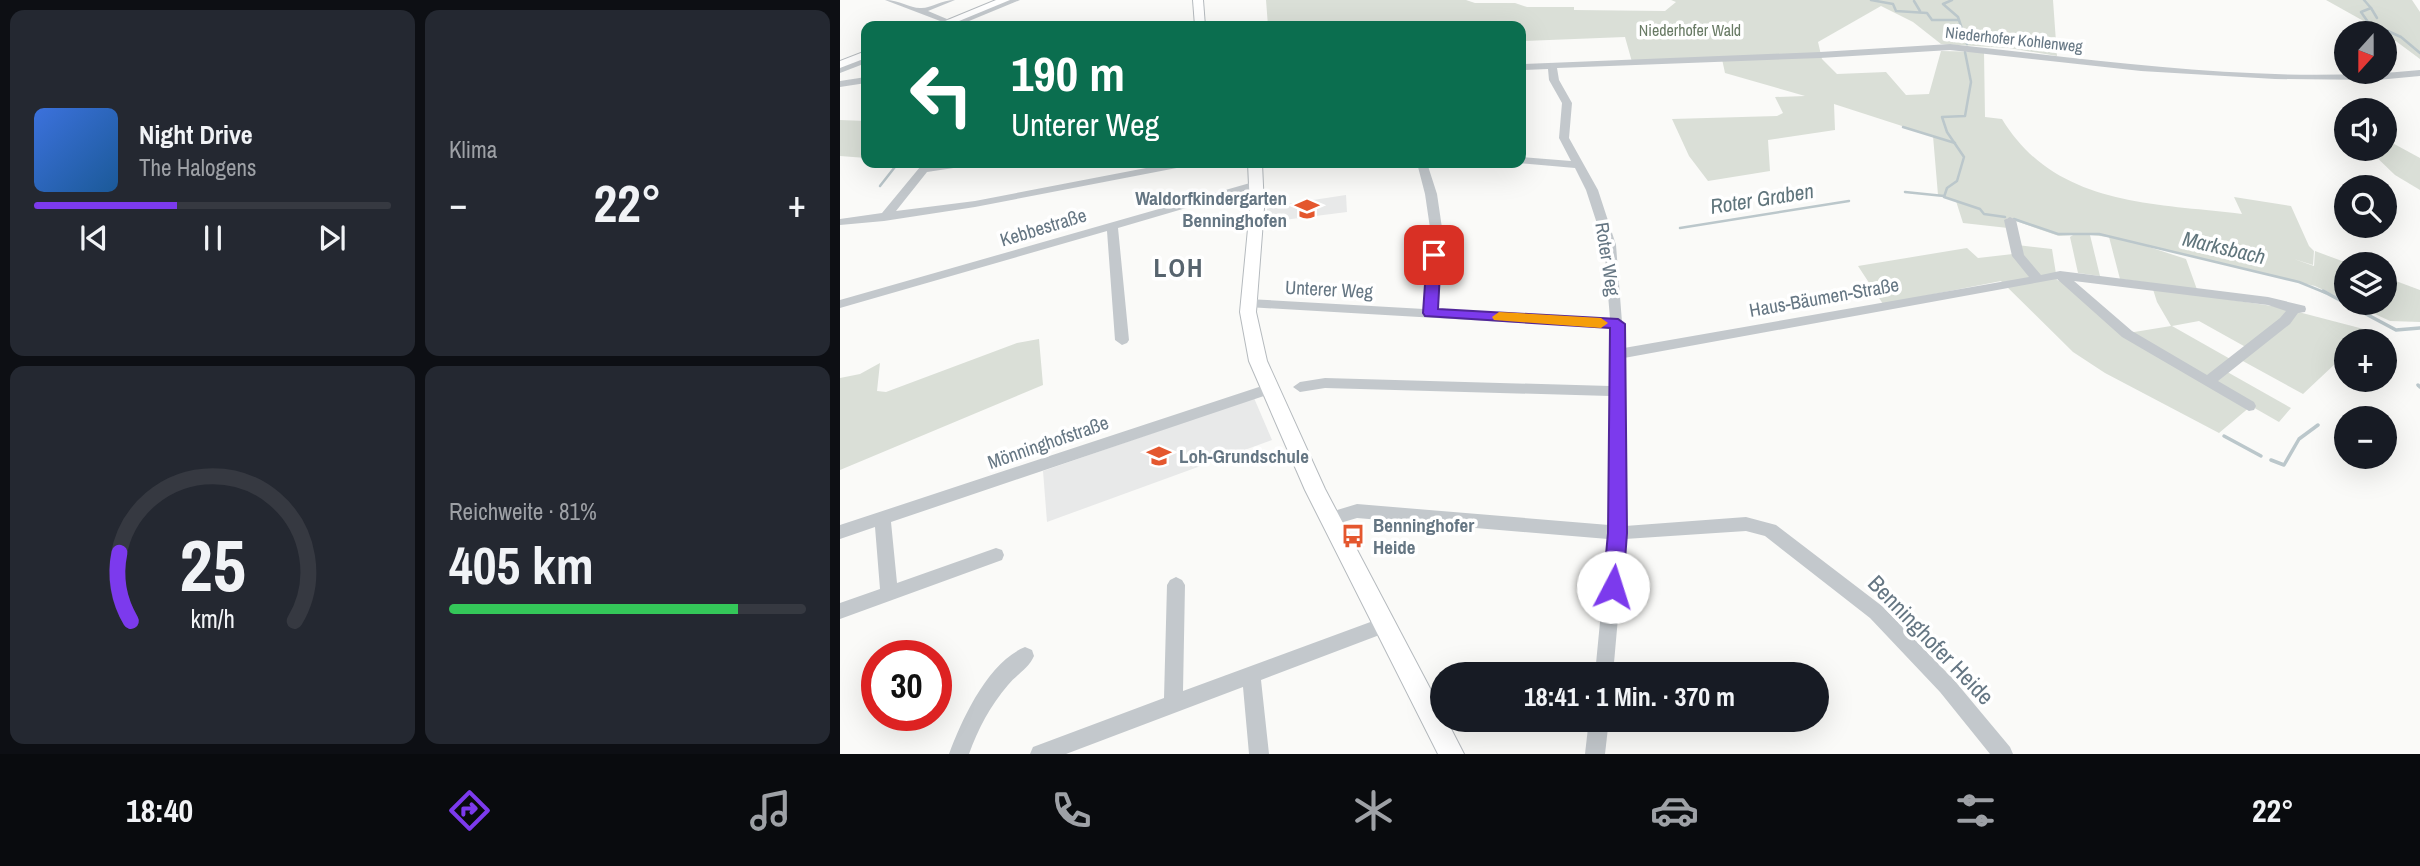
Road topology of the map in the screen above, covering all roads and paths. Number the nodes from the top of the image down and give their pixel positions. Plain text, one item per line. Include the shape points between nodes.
1 (889, 0) edge
2 (951, 0) edge
3 (1005, 0) edge
4 (1016, 0) edge
5 (1198, 0) edge
6 (921, 11) junction
7 (943, 21) edge
8 (957, 21) edge
9 (958, 21) edge
10 (1200, 21) edge
11 (861, 59) edge
12 (861, 60) edge
13 (840, 65) edge
14 (1552, 66) junction
15 (1526, 67) edge
16 (840, 70) edge
17 (2420, 73) edge
18 (861, 81) edge
19 (840, 84) edge
20 (1526, 160) edge
21 (1577, 165) junction
22 (931, 168) edge
23 (1162, 168) edge
24 (1255, 168) edge
25 (1423, 168) edge
26 (1257, 184) junction
27 (884, 218) junction
28 (2010, 220) dead end
29 (840, 222) edge
30 (1112, 225) junction
31 (2060, 275) junction
32 (2037, 278) junction
33 (1248, 303) junction
34 (840, 304) edge
35 (1430, 313) junction
36 (1618, 324) junction
37 (1122, 340) dead end
38 (1619, 354) junction
39 (2208, 382) junction
40 (1300, 387) dead end
41 (1268, 389) junction
42 (1617, 391) junction
43 (2249, 405) dead end
44 (882, 518) junction
45 (1330, 519) junction
46 (840, 532) edge
47 (1617, 533) junction
48 (996, 555) dead end
49 (1176, 585) dead end
50 (889, 594) junction
51 (840, 611) edge
52 (1384, 625) junction
53 (1025, 656) dead end
54 (1605, 662) edge
55 (1251, 676) junction
56 (1173, 703) junction
57 (1598, 732) edge
58 (958, 754) edge
59 (1040, 754) edge
60 (1259, 754) edge
61 (1451, 754) edge
62 (1595, 754) edge
63 (2003, 754) edge

1 - 6 street
2 - 6 street
3 - 8 main road
4 - 9 street
5 - 10 main road
6 - 7 street
11 - 13 main road
12 - 16 street
14 - 15 street, Niederhofer Kohlenweg
14 - 17 street, Niederhofer Kohlenweg via 1950,47 2141,68 2275,76
14 - 21 street, Roter Weg via 1567,103 1564,138
18 - 19 street
20 - 21 street
21 - 36 street, Roter Weg via 1592,190 1607,234
22 - 27 street via 924,169
23 - 27 street
24 - 26 main road
25 - 35 street via 1436,228
26 - 30 street, Kebbestraße
26 - 33 main road
27 - 29 street
28 - 32 street via 2018,256
30 - 34 street, Kebbestraße
30 - 37 street
31 - 32 street, Haus-Bäumen-Straße
31 - 39 street via 2127,334
31 - 39 street, Haus-Bäumen-Straße via 2296,308
32 - 38 street, Haus-Bäumen-Straße
33 - 35 street, Unterer Weg
33 - 41 main road via 1251,338
35 - 36 street, Unterer Weg
36 - 38 street, Roter Weg
38 - 42 street, Roter Weg
39 - 43 street
40 - 42 street via 1325,383
41 - 44 street, Mönninghofstraße
41 - 45 main road
42 - 47 street, Roter Weg
44 - 46 street, Mönninghofstraße
44 - 50 street
45 - 47 street, Benninghofer Heide via 1357,511
45 - 52 main road
47 - 54 street, Roter Weg
47 - 63 street, Benninghofer Heide via 1746,524 1770,530 1876,612 1947,686
48 - 50 street
49 - 56 street
50 - 51 street
52 - 55 street
52 - 61 main road
53 - 58 street via 993,688
55 - 56 street
55 - 60 street
56 - 59 street
57 - 62 street

